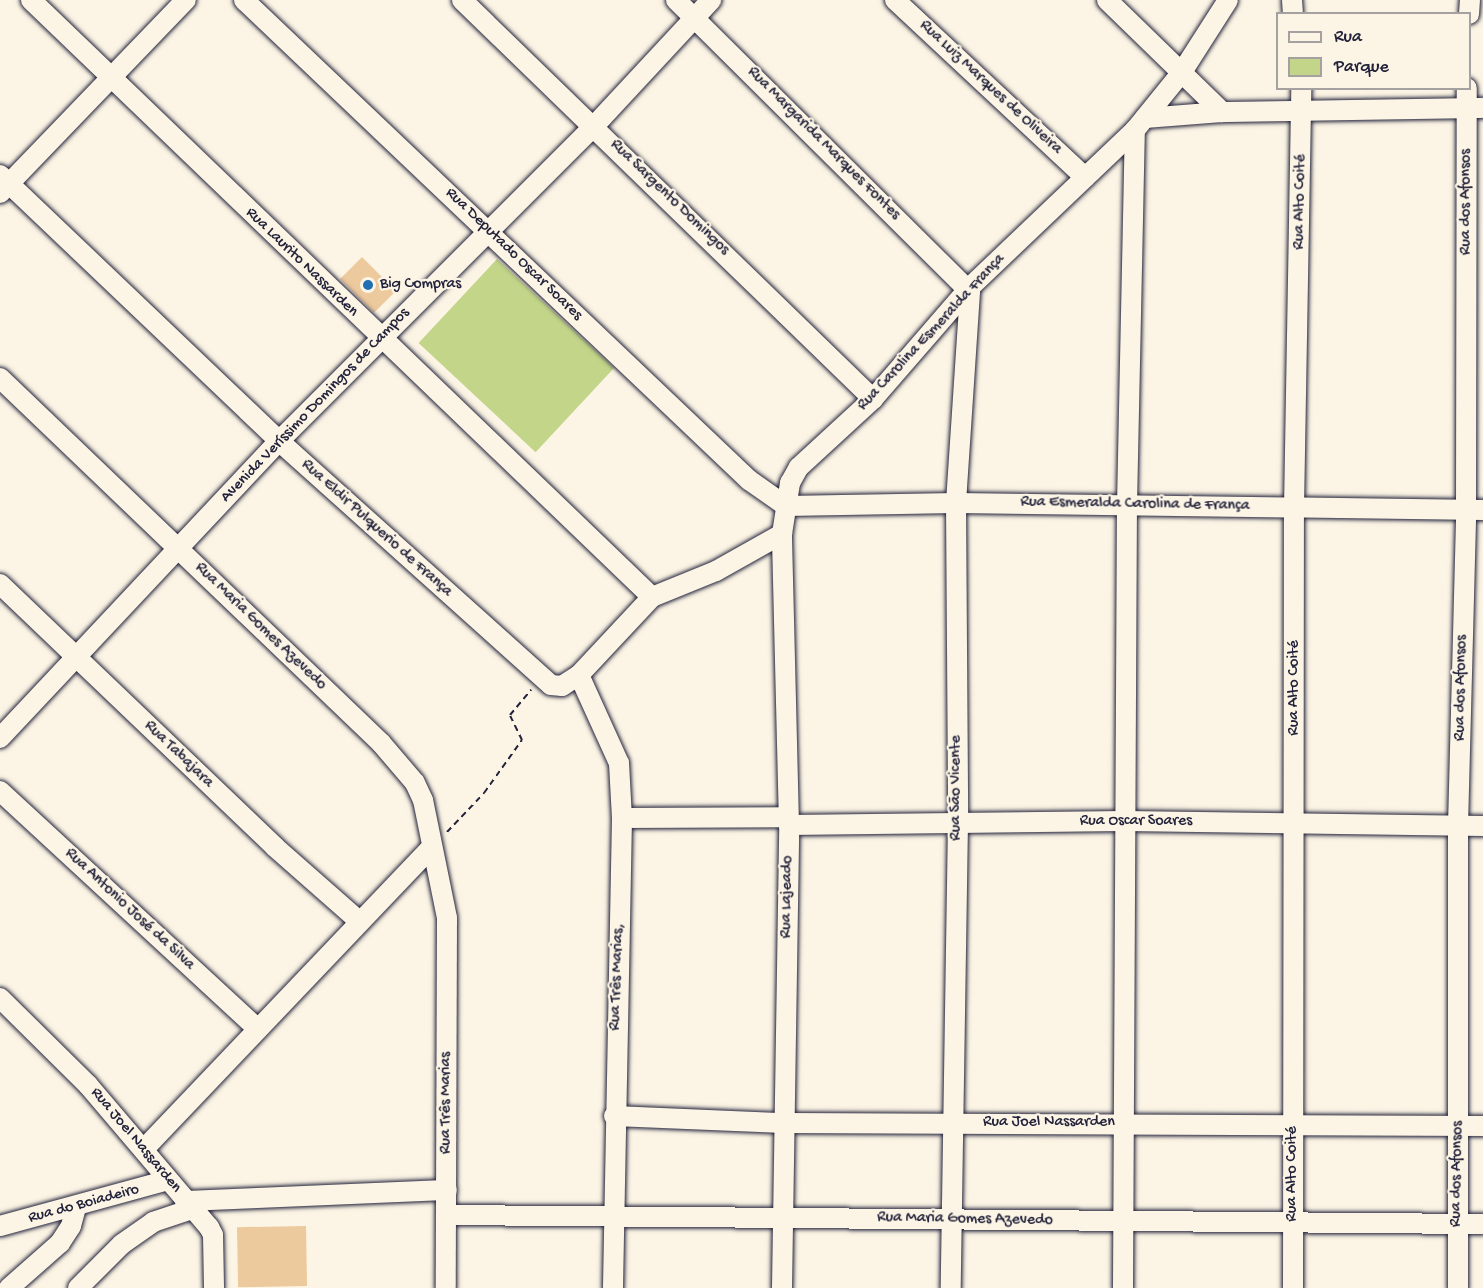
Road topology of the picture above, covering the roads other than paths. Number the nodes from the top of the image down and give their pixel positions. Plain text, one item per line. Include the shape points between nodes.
1 (31, 0) edge
2 (186, 0) edge
3 (244, 0) edge
4 (462, 0) edge
5 (676, 0) edge
6 (711, 0) edge
7 (896, 0) edge
8 (1107, 0) edge
9 (1228, 0) edge
10 (695, 17) junction
11 (1182, 72) junction
12 (111, 78) junction
13 (1301, 90) edge
14 (1472, 101) edge
15 (1222, 112) junction
16 (1303, 112) junction
17 (1140, 124) junction
18 (594, 125) junction
19 (1084, 177) junction
20 (3, 184) edge
21 (487, 230) junction
22 (969, 288) junction
23 (381, 340) junction
24 (0, 378) edge
25 (873, 399) junction
26 (279, 441) junction
27 (956, 503) junction
28 (1127, 505) junction
29 (786, 506) junction
30 (1294, 508) junction
31 (1474, 510) edge
32 (782, 534) junction
33 (178, 550) junction
34 (0, 584) edge
35 (652, 597) junction
36 (76, 657) junction
37 (579, 675) junction
38 (0, 738) edge
39 (0, 791) edge
40 (622, 818) junction
41 (789, 821) junction
42 (1126, 821) junction
43 (958, 822) junction
44 (1295, 824) junction
45 (1458, 826) junction
46 (1483, 826) edge
47 (432, 847) junction
48 (447, 918) joint
49 (360, 922) junction
50 (0, 998) edge
51 (258, 1029) junction
52 (614, 1116) junction
53 (784, 1123) junction
54 (1125, 1123) junction
55 (954, 1124) junction
56 (1293, 1126) junction
57 (1458, 1126) junction
58 (1483, 1126) edge
59 (144, 1149) junction
60 (168, 1180) junction
61 (447, 1190) junction
62 (188, 1205) junction
63 (76, 1207) junction
64 (447, 1215) junction
65 (783, 1217) junction
66 (612, 1218) junction
67 (4, 1220) edge
68 (951, 1221) junction
69 (1124, 1222) junction
70 (1294, 1223) junction
71 (1457, 1224) junction
72 (1483, 1224) edge
73 (9, 1288) edge
74 (78, 1288) edge
75 (213, 1288) edge
76 (446, 1288) edge
77 (613, 1288) edge
78 (782, 1288) edge
79 (951, 1288) edge
80 (1123, 1288) edge
81 (1293, 1288) edge
82 (1458, 1288) edge

1 - 12 street, Rua Laurito Nassarden
2 - 12 street
3 - 21 street, Rua Deputado Oscar Soares
4 - 18 street, Rua Sargento Domingos
5 - 10 street, Rua Margarida Marques Fontes
6 - 10 street, Avenida Veríssimo Domingos de Campos
7 - 19 street, Rua Luiz Marques de Oliveira
8 - 11 street
9 - 11 street, Rua Carolina Esmeralda França
10 - 18 street, Avenida Veríssimo Domingos de Campos
10 - 22 street, Rua Margarida Marques Fontes
11 - 15 street
11 - 17 street, Rua Carolina Esmeralda França
12 - 20 street
12 - 23 street, Rua Laurito Nassarden
13 - 16 street, Rua Alto Coité
14 - 16 street
14 - 31 street, Rua dos Afonsos
15 - 16 street
15 - 17 street
16 - 30 street, Rua Alto Coité
17 - 19 street, Rua Carolina Esmeralda França
17 - 28 street
18 - 21 street, Avenida Veríssimo Domingos de Campos
18 - 25 street, Rua Sargento Domingos
19 - 22 street, Rua Carolina Esmeralda França
20 - 26 street, Rua Eldir Pulquerio de França
21 - 23 street, Avenida Veríssimo Domingos de Campos
21 - 29 street, Rua Deputado Oscar Soares via 749,480
22 - 25 street, Rua Carolina Esmeralda França
22 - 27 street, Rua São Vicente
23 - 26 street, Avenida Veríssimo Domingos de Campos
23 - 35 street, Rua Laurito Nassarden
24 - 33 street, Rua Maria Gomes Azevedo
25 - 29 street, Rua Carolina Esmeralda França via 799,467 790,483
26 - 33 street, Avenida Veríssimo Domingos de Campos
26 - 37 street, Rua Eldir Pulquerio de França via 542,681 562,686
27 - 28 street, Rua Esmeralda Carolina de França
27 - 29 street, Rua Esmeralda Carolina de França
27 - 43 street, Rua São Vicente
28 - 30 street, Rua Esmeralda Carolina de França
28 - 42 street
29 - 32 street, Rua Lajeado
30 - 31 street, Rua Esmeralda Carolina de França
30 - 44 street, Rua Alto Coité
31 - 45 street, Rua dos Afonsos
32 - 35 street via 716,571
32 - 41 street, Rua Lajeado
33 - 36 street, Avenida Veríssimo Domingos de Campos
33 - 47 street, Rua Maria Gomes Azevedo via 381,743 416,783
34 - 36 street, Rua Tabajara
35 - 37 street
36 - 38 street, Avenida Veríssimo Domingos de Campos
36 - 49 street, Rua Tabajara via 275,847
37 - 40 street, Rua Três Marias, via 619,763
39 - 51 street, Rua Antonio José da Silva
40 - 41 street, Rua Oscar Soares
40 - 52 street, Rua Três Marias,
41 - 43 street, Rua Oscar Soares
41 - 53 street, Rua Lajeado
42 - 43 street, Rua Oscar Soares
42 - 44 street, Rua Oscar Soares
42 - 54 street
43 - 55 street, Rua São Vicente
44 - 45 street, Rua Oscar Soares
44 - 56 street, Rua Alto Coité
45 - 46 street, Rua Oscar Soares
45 - 57 street, Rua dos Afonsos
47 - 48 street, Rua Maria Gomes Azevedo
47 - 49 street
48 - 61 street, Rua Três Marias
49 - 51 street
50 - 59 street, Rua Joel Nassarden via 88,1085
51 - 59 street
52 - 53 street, Rua Joel Nassarden
52 - 66 street, Rua Três Marias,
53 - 55 street, Rua Joel Nassarden
53 - 65 street, Rua Lajeado
54 - 55 street, Rua Joel Nassarden
54 - 56 street, Rua Joel Nassarden
54 - 69 street
55 - 68 street, Rua São Vicente
56 - 57 street, Rua Joel Nassarden
56 - 70 street, Rua Alto Coité
57 - 58 street, Rua Joel Nassarden
57 - 71 street, Rua dos Afonsos
59 - 60 street, Rua Joel Nassarden
60 - 62 street, Rua Joel Nassarden
60 - 63 street, Rua do Boiadeiro
61 - 62 street, Rua Joel Nassarden
61 - 64 street, Rua Três Marias
62 - 74 street via 139,1232 103,1260
62 - 75 street via 213,1235
63 - 67 street, Rua do Boiadeiro
63 - 73 street via 71,1226 60,1243
64 - 66 street, Rua Maria Gomes Azevedo
64 - 76 street, Rua Três Marias
65 - 66 street, Rua Maria Gomes Azevedo
65 - 68 street, Rua Maria Gomes Azevedo
65 - 78 street, Rua Lajeado
66 - 77 street, Rua Três Marias,
68 - 69 street, Rua Maria Gomes Azevedo
68 - 79 street, Rua São Vicente
69 - 70 street, Rua Maria Gomes Azevedo
69 - 80 street
70 - 71 street, Rua Maria Gomes Azevedo
70 - 81 street, Rua Alto Coité
71 - 72 street, Rua Maria Gomes Azevedo
71 - 82 street, Rua dos Afonsos

